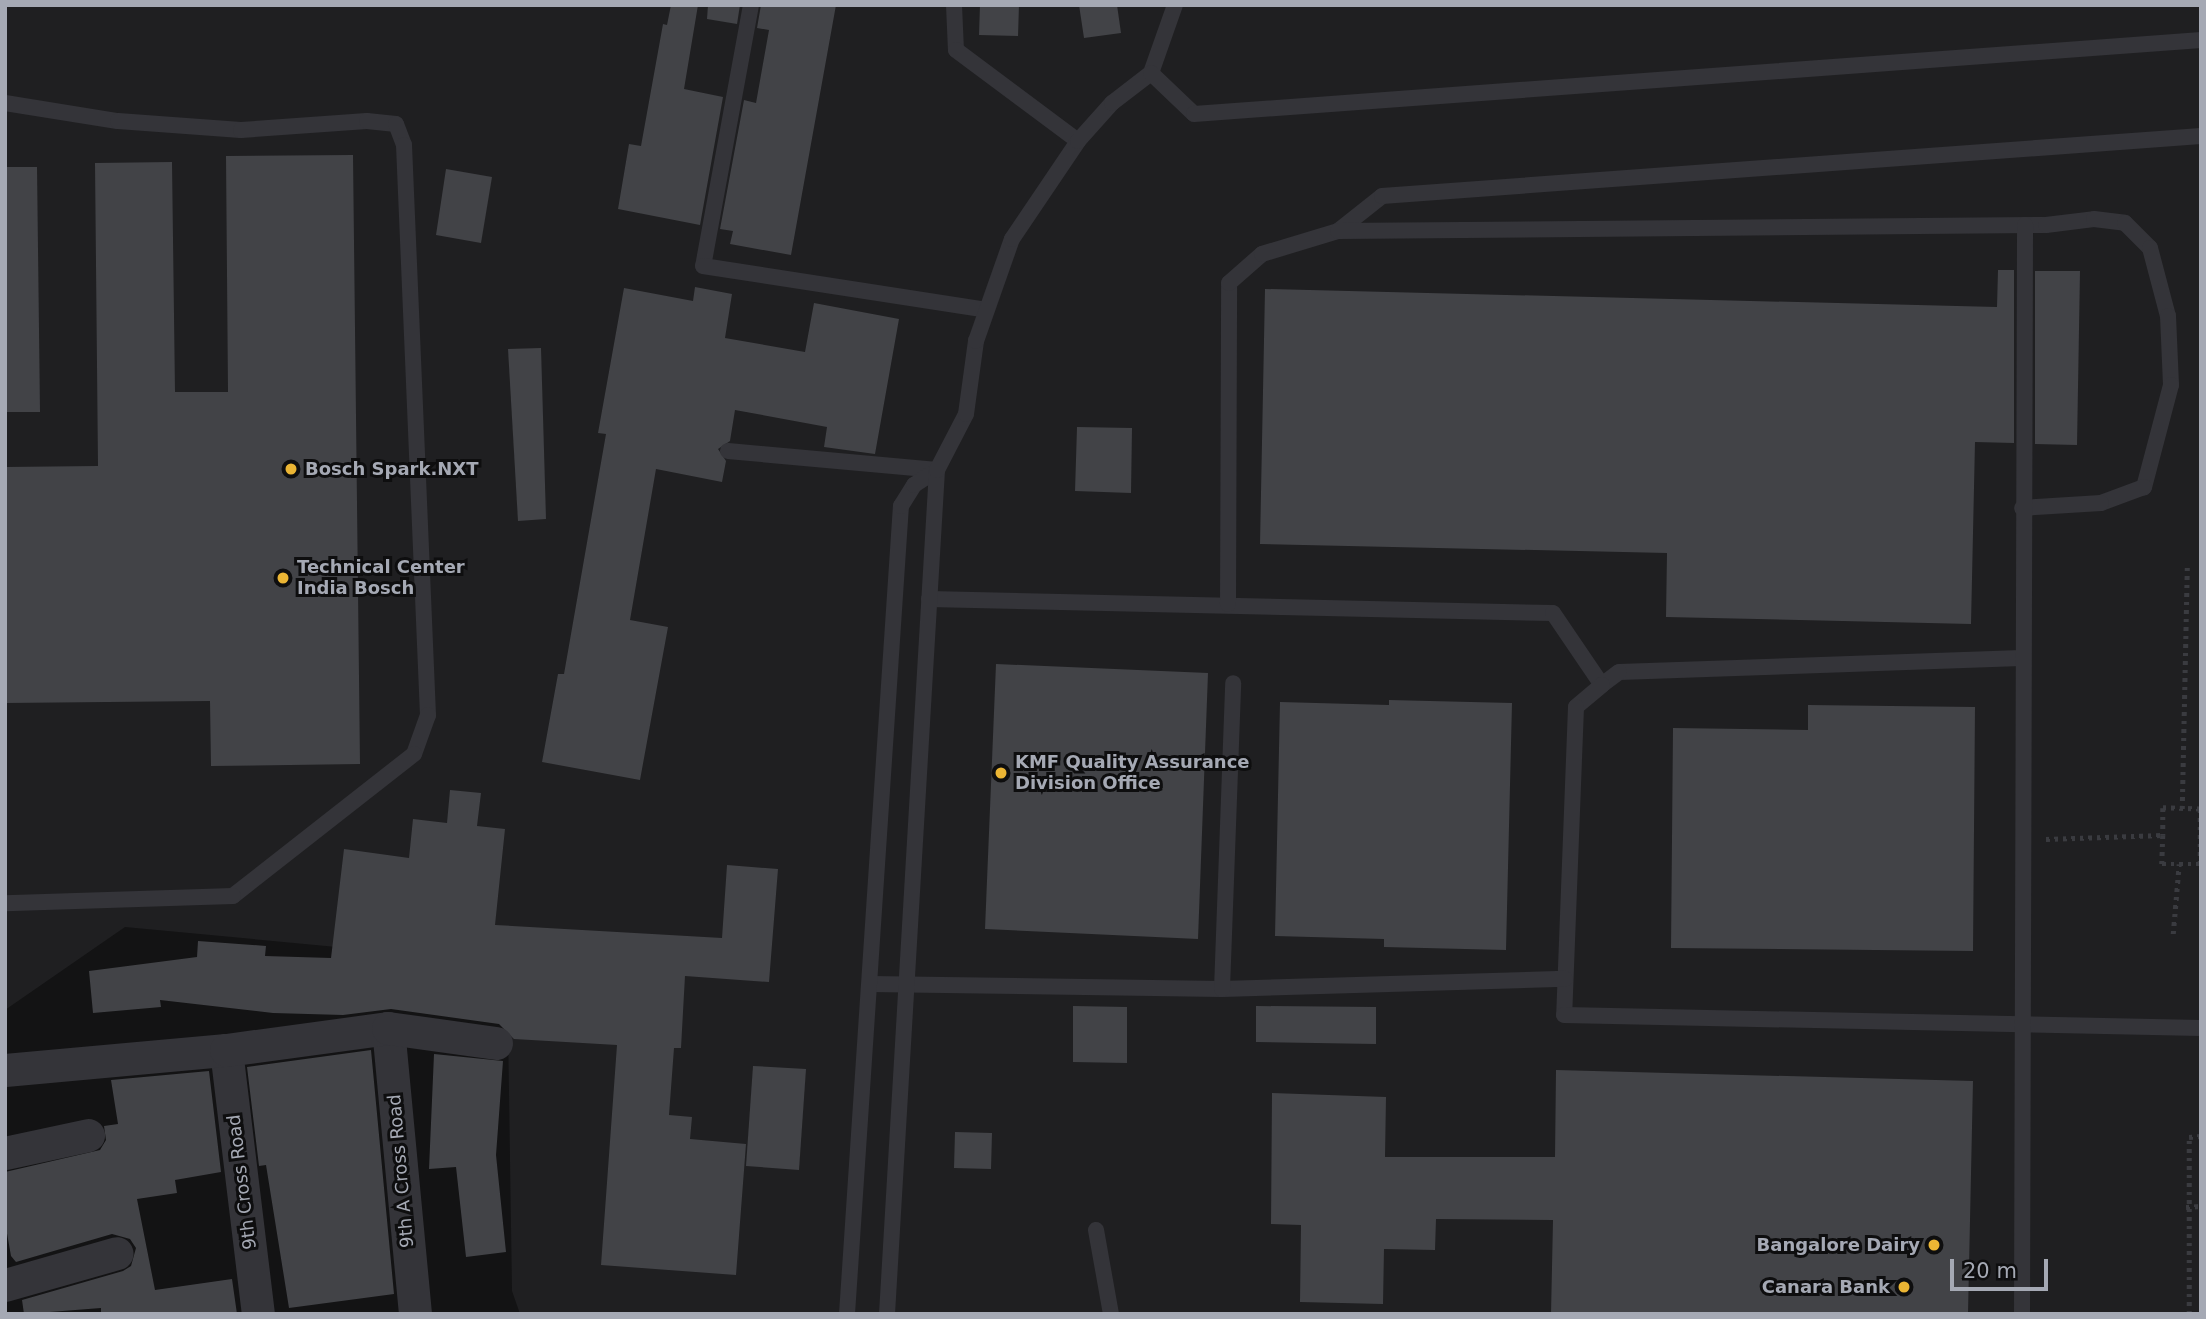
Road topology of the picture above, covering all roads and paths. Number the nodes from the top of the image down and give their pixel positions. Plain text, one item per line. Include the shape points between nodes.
1 (751, 5) edge
2 (954, 5) edge
3 (1175, 5) edge
4 (2201, 40) edge
5 (1151, 73) junction
6 (5, 103) edge
7 (2201, 136) edge
8 (1079, 141) junction
9 (2025, 225) junction
10 (1338, 232) junction
11 (987, 310) junction
12 (728, 451) dead end
13 (937, 470) junction
14 (2022, 508) junction
15 (2188, 567) dead end
16 (929, 599) junction
17 (1228, 604) junction
18 (2021, 658) junction
19 (1233, 683) dead end
20 (1602, 685) junction
21 (2182, 809) junction
22 (2163, 835) junction
23 (2021, 840) junction
24 (2179, 864) junction
25 (5, 903) edge
26 (2173, 934) dead end
27 (1565, 979) junction
28 (870, 984) junction
29 (907, 985) junction
30 (1222, 989) junction
31 (2021, 1024) junction
32 (388, 1028) junction
33 (2201, 1028) edge
34 (496, 1043) dead end
35 (226, 1050) junction
36 (5, 1070) edge
37 (88, 1135) dead end
38 (2201, 1136) edge
39 (5, 1153) edge
40 (2201, 1206) edge
41 (2186, 1207) junction
42 (1096, 1230) dead end
43 (117, 1252) dead end
44 (5, 1285) edge
45 (258, 1314) edge
46 (415, 1314) edge
47 (848, 1314) edge
48 (887, 1314) edge
49 (1111, 1314) edge
50 (2022, 1314) edge
51 (2189, 1314) edge

1 - 11 lane via 703,266
2 - 8 lane via 956,50
3 - 5 lane
4 - 5 lane via 1194,114
5 - 8 lane via 1112,103
6 - 25 lane via 118,121 241,130 367,121 396,124 404,145 428,715 414,754 233,896
7 - 10 lane via 1382,196
8 - 11 lane via 1012,239
9 - 10 lane
9 - 14 lane
9 - 14 lane via 2094,219 2125,223 2150,248 2168,316 2171,385 2144,487 2101,503
10 - 17 lane via 1262,254 1229,283
11 - 13 lane via 976,341 965,414
12 - 13 lane
13 - 16 lane
13 - 28 lane via 914,485 901,506
14 - 18 lane
15 - 21 path
16 - 17 lane
16 - 29 lane
17 - 20 lane via 1553,613
18 - 20 lane via 1619,672
18 - 23 lane
19 - 30 lane
20 - 27 lane via 1576,707
21 - 22 path via 2163,808
21 - 24 path via 2200,809 2200,864
22 - 23 path
22 - 24 path via 2162,864
23 - 31 lane
24 - 26 path
27 - 30 lane
27 - 31 lane via 1564,1015
28 - 29 lane
28 - 47 lane
29 - 30 lane
29 - 48 lane
31 - 33 lane
31 - 50 lane
32 - 34 street
32 - 35 street
32 - 46 street, 9th A Cross Road
35 - 36 street
35 - 45 street, 9th Cross Road
37 - 39 street
38 - 41 path via 2189,1137
40 - 41 path
41 - 51 path
42 - 49 lane
43 - 44 street

